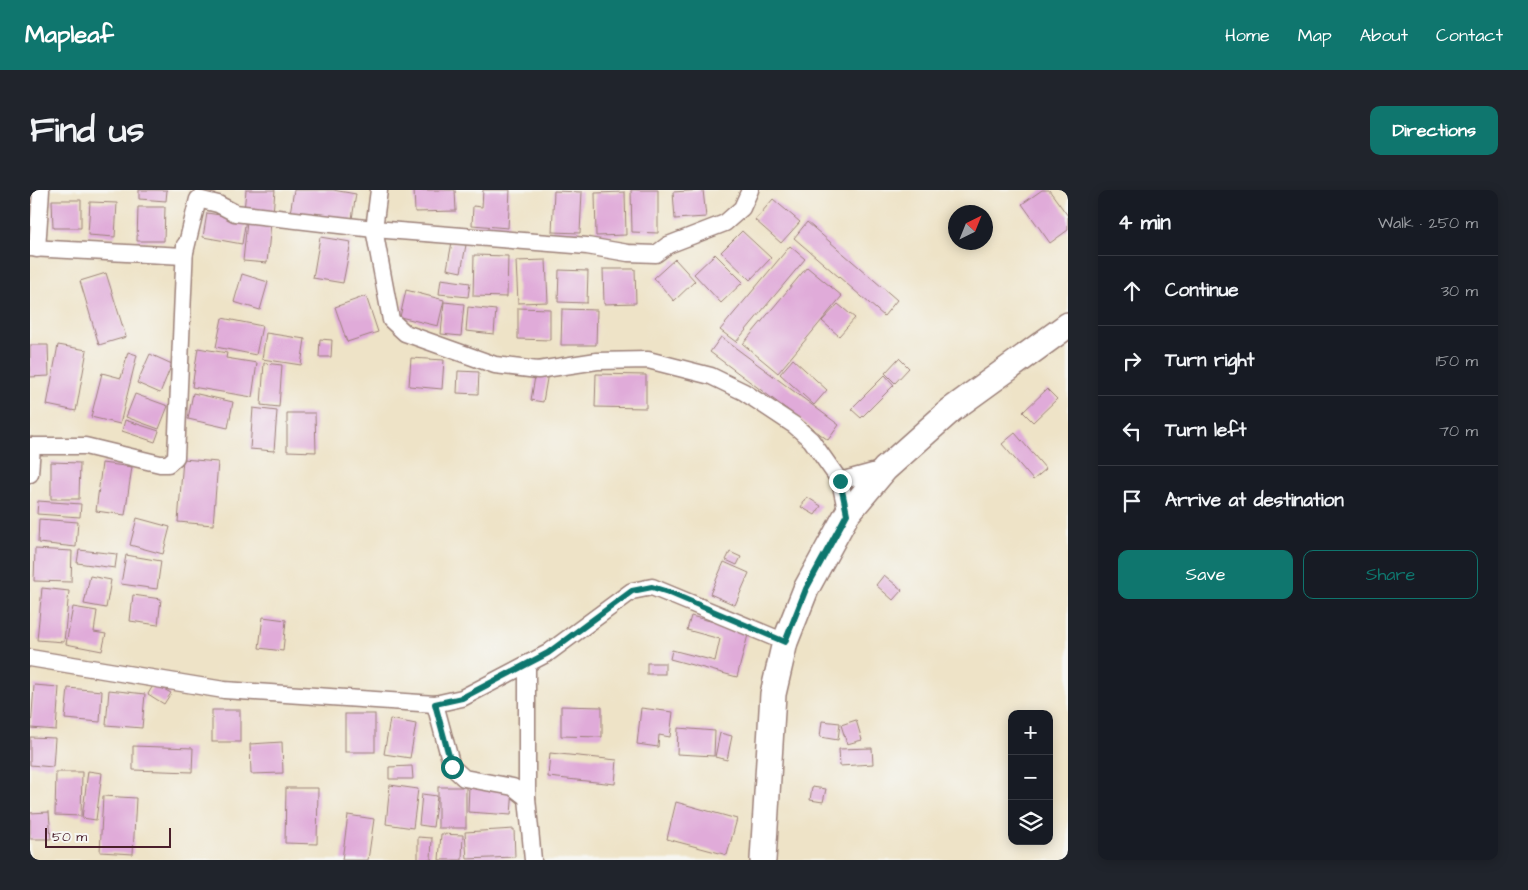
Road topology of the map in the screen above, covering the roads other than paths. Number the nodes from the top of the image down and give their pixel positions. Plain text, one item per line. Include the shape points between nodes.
1 (41, 190) edge
2 (190, 190) edge
3 (379, 190) edge
4 (750, 190) edge
5 (374, 229) junction
6 (33, 249) edge
7 (184, 256) junction
8 (1068, 325) edge
9 (31, 446) edge
10 (885, 469) junction
11 (30, 474) edge
12 (840, 481) junction
13 (847, 514) junction
14 (785, 642) junction
15 (30, 658) edge
16 (527, 664) junction
17 (435, 704) junction
18 (527, 798) junction
19 (533, 860) edge
20 (763, 860) edge

1 - 6 street
2 - 7 street
3 - 5 street
4 - 5 street via 742,208 725,223 668,245 656,254
5 - 7 street via 235,213 198,199
5 - 12 street via 391,320 405,333 495,365 538,370 597,361 648,360 711,376 744,392 794,424 811,440
6 - 7 street
7 - 9 street via 176,457 168,464 160,464 85,446
8 - 10 main road via 950,410
9 - 11 street
10 - 12 street
10 - 13 main road
12 - 13 street
13 - 14 main road via 806,589
14 - 16 street via 652,587 632,591 548,653
14 - 20 main road via 773,694
15 - 17 street via 224,690
16 - 17 street via 462,698
16 - 18 street
17 - 18 street via 452,767 464,778 513,787
18 - 19 street

